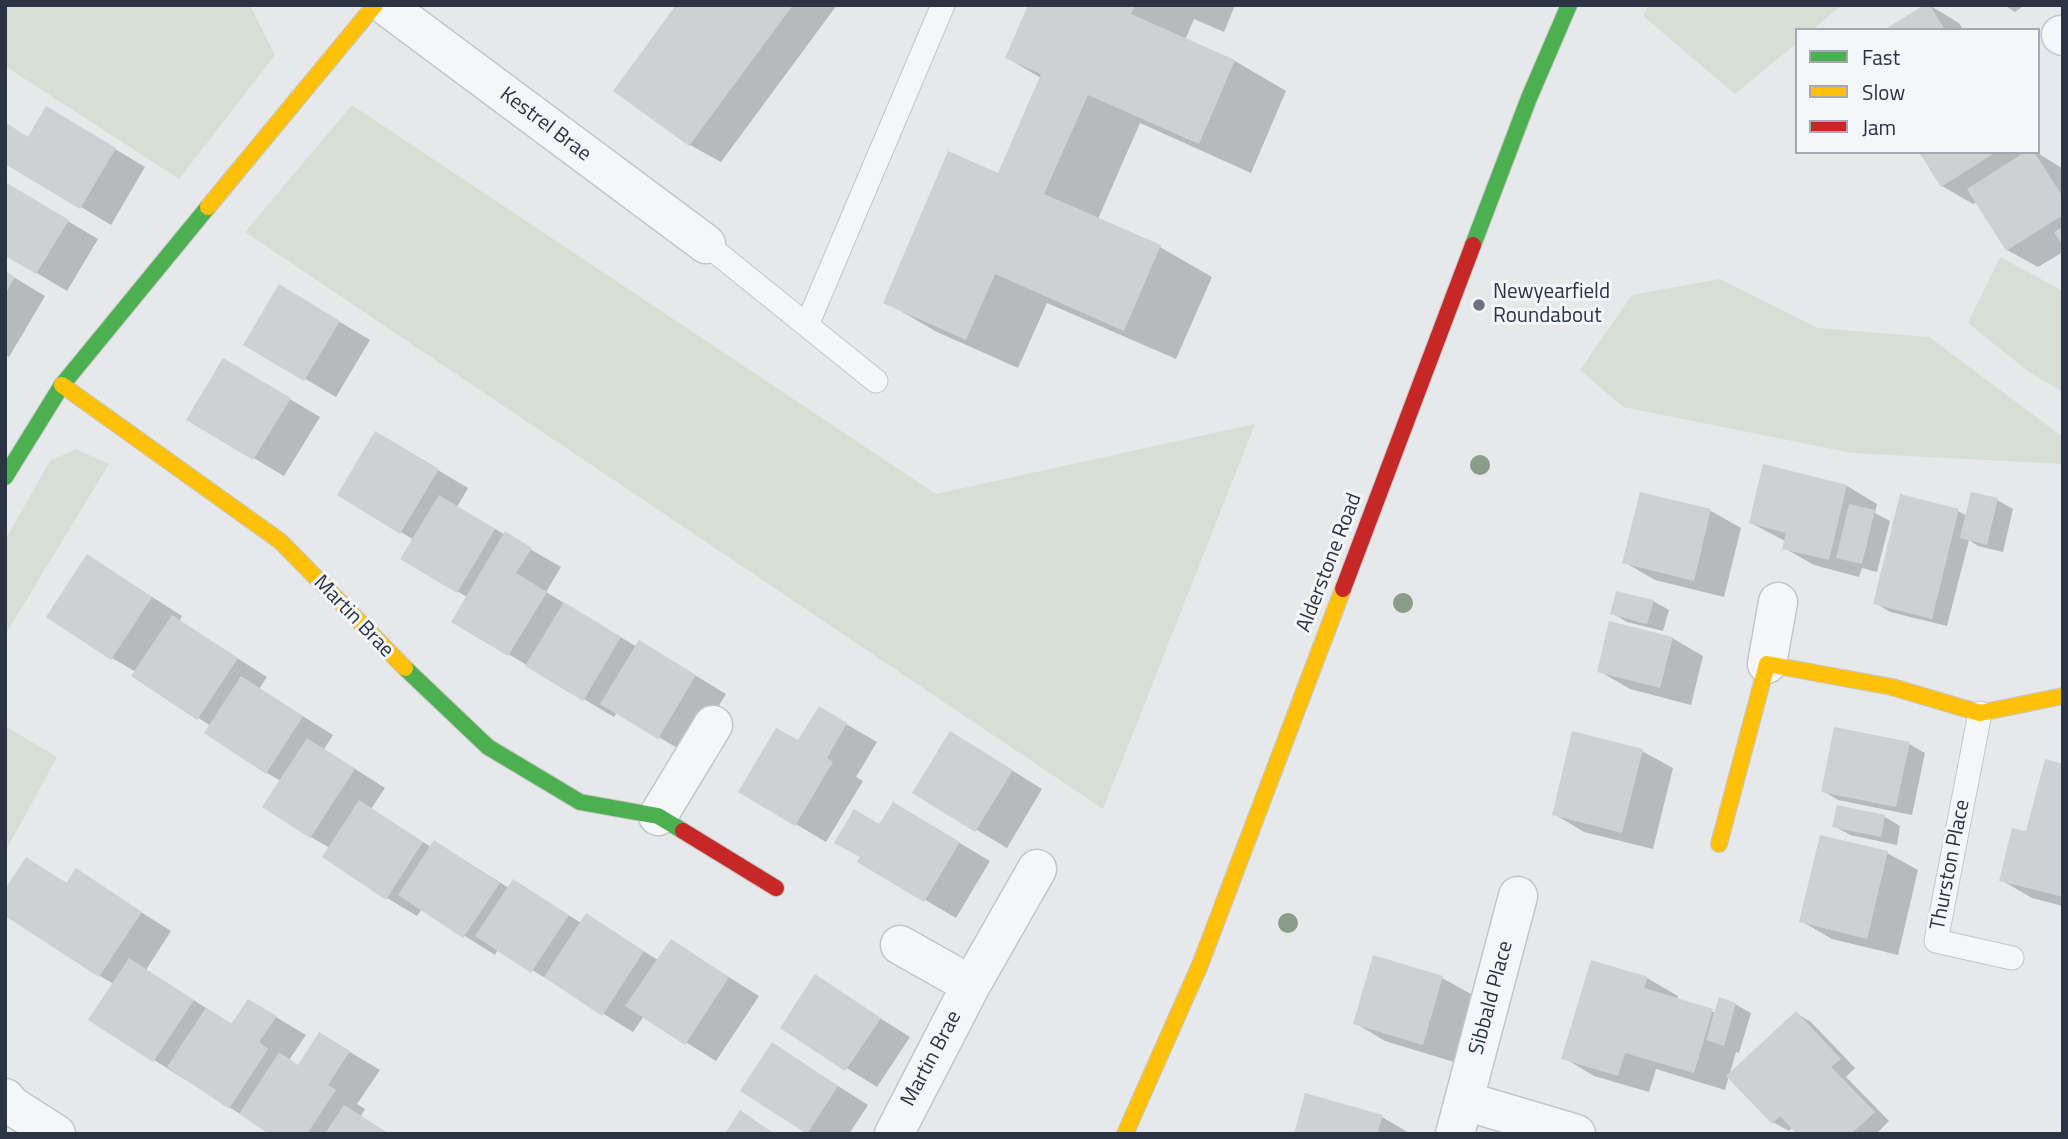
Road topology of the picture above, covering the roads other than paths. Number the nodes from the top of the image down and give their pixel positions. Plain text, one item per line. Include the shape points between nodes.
1 (374, 5) edge
2 (385, 5) edge
3 (943, 5) edge
4 (1569, 5) edge
5 (706, 244) joint
6 (807, 325) junction
7 (876, 381) dead end
8 (62, 386) junction
9 (5, 477) edge
10 (1778, 602) dead end
11 (1767, 664) junction
12 (2063, 696) edge
13 (1980, 713) junction
14 (713, 725) dead end
15 (658, 816) junction
16 (1718, 844) dead end
17 (1037, 869) dead end
18 (776, 888) dead end
19 (1518, 896) dead end
20 (900, 945) dead end
21 (2012, 958) dead end
22 (971, 985) junction
23 (5, 1098) edge
24 (1460, 1117) edge
25 (56, 1134) edge
26 (894, 1134) edge
27 (1125, 1134) edge
28 (1576, 1134) edge

1 - 8 street
2 - 5 street, Kestrel Brae
3 - 6 lane
4 - 27 street, Alderstone Road via 1529,98 1200,965
5 - 6 lane
6 - 7 lane
8 - 9 street
8 - 15 street, Martin Brae via 280,541 381,646 488,747 580,802
10 - 11 street
11 - 13 street via 1892,687
11 - 16 street
12 - 13 street
13 - 21 lane, Thurston Place via 1936,941
14 - 15 street
15 - 18 street, Martin Brae
17 - 22 street, Martin Brae
19 - 24 street, Sibbald Place
20 - 22 street
22 - 26 street, Martin Brae
23 - 25 street
24 - 28 street, Sibbald Place

